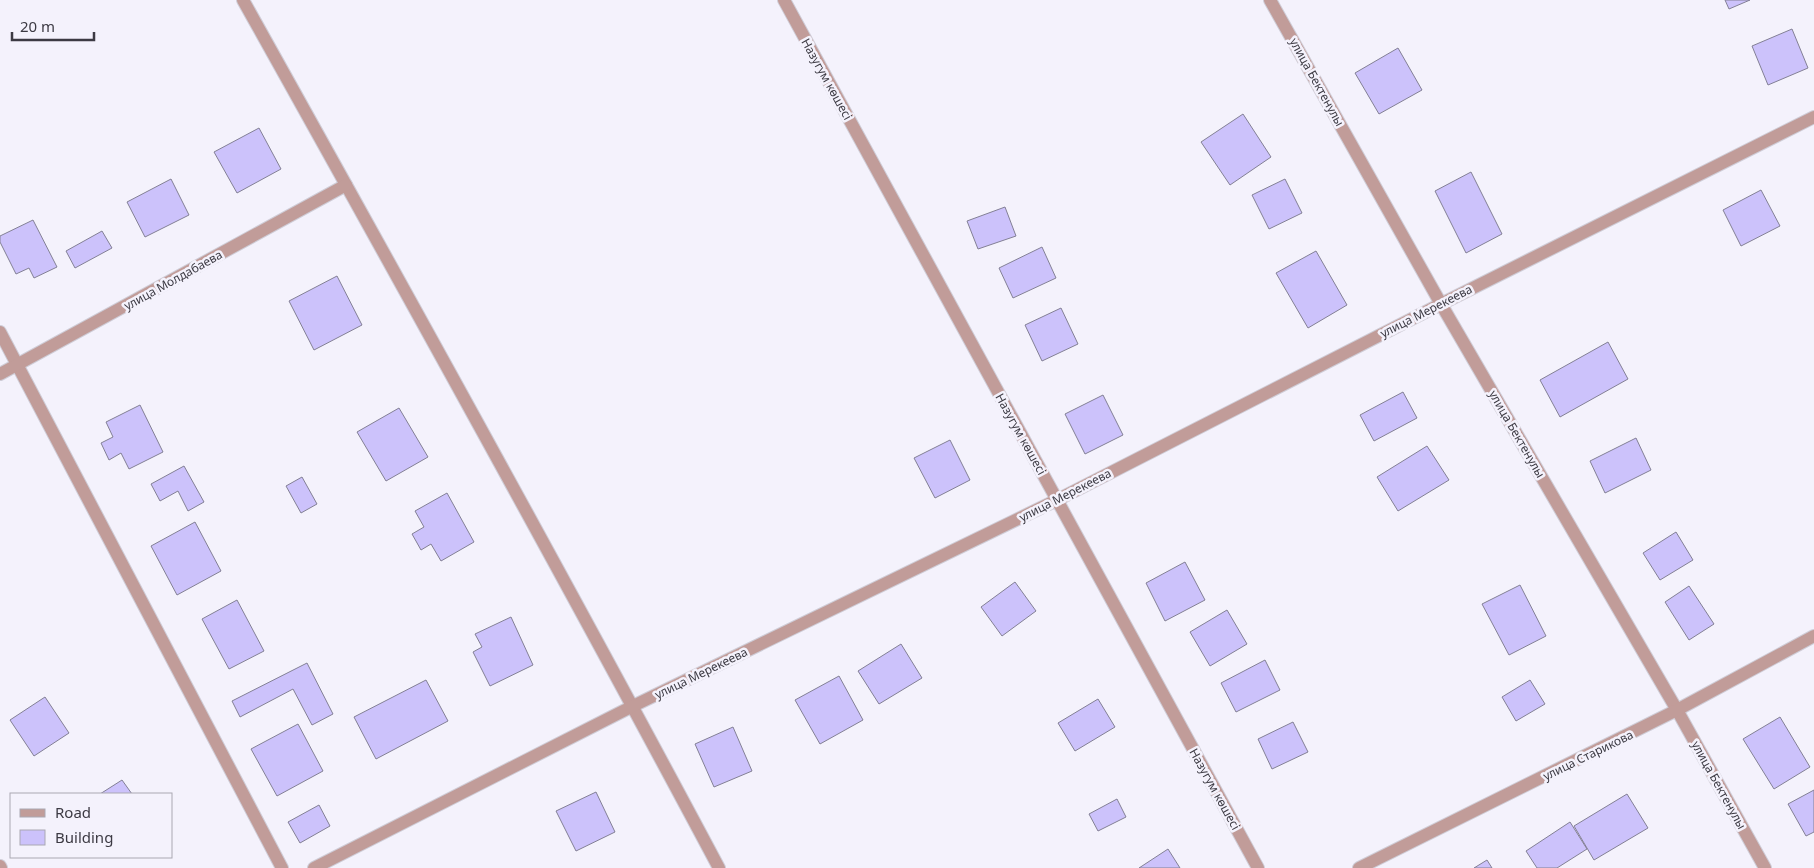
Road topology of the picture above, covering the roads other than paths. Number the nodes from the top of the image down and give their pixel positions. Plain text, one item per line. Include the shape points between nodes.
1 (243, 0) edge
2 (784, 0) edge
3 (1270, 0) edge
4 (1814, 117) edge
5 (346, 184) junction
6 (1441, 304) junction
7 (0, 332) edge
8 (18, 365) junction
9 (0, 374) edge
10 (1057, 500) junction
11 (1814, 636) edge
12 (632, 706) junction
13 (1677, 710) junction
14 (282, 868) edge
15 (314, 868) edge
16 (719, 868) edge
17 (1258, 868) edge
18 (1359, 868) edge
19 (1765, 868) edge

1 - 5 street
2 - 10 street, Назугум көшесі
3 - 6 street, улица Бектенулы
4 - 6 street, улица Мерекеева
5 - 8 street, улица Молдабаева
5 - 12 street
6 - 10 street, улица Мерекеева
6 - 13 street, улица Бектенулы
7 - 8 street
8 - 9 street, улица Молдабаева
8 - 14 street
10 - 12 street, улица Мерекеева
10 - 17 street, Назугум көшесі
11 - 13 street, улица Старикова
12 - 15 street, улица Мерекеева
12 - 16 street
13 - 18 street, улица Старикова
13 - 19 street, улица Бектенулы

